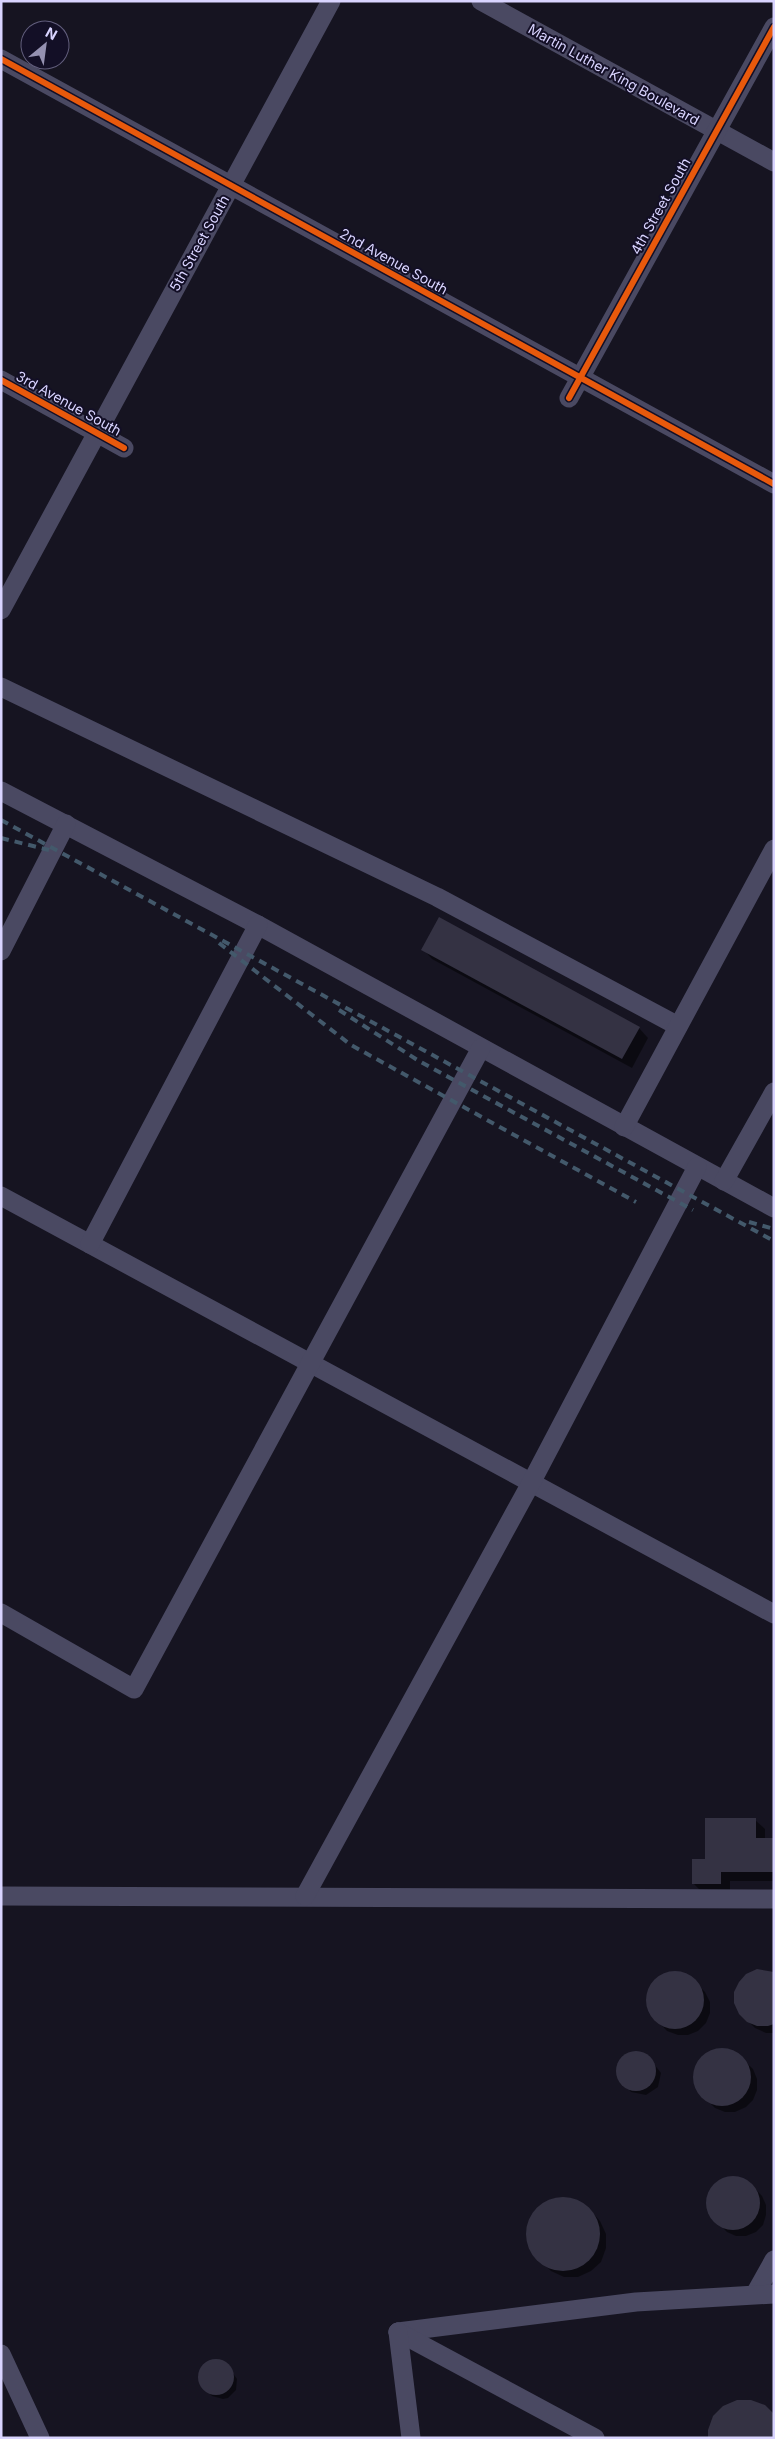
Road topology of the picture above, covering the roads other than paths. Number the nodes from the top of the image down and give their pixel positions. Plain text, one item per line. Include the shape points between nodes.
1 (331, 1) edge
2 (481, 1) edge
3 (774, 27) edge
4 (1, 59) edge
5 (716, 130) junction
6 (774, 162) edge
7 (230, 185) junction
8 (580, 377) junction
9 (1, 380) edge
10 (569, 398) dead end
11 (96, 432) junction
12 (124, 448) dead end
13 (774, 484) edge
14 (1, 610) edge
15 (1, 687) edge
16 (1, 791) edge
17 (66, 824) junction
18 (774, 848) edge
19 (258, 924) junction
20 (1, 951) edge
21 (678, 1026) junction
22 (481, 1048) junction
23 (774, 1092) edge
24 (624, 1127) junction
25 (697, 1167) junction
26 (724, 1181) junction
27 (1, 1196) edge
28 (774, 1208) edge
29 (90, 1244) junction
30 (310, 1364) junction
31 (531, 1483) junction
32 (1, 1613) edge
33 (774, 1614) edge
34 (1, 1896) edge
35 (305, 1896) junction
36 (774, 1899) edge
37 (774, 2260) edge
38 (755, 2294) junction
39 (774, 2294) edge
40 (398, 2332) junction
41 (1, 2354) edge
42 (40, 2438) edge
43 (411, 2438) edge
44 (595, 2438) edge

1 - 7 street, 5th Street South
2 - 5 street, Martin Luther King Boulevard
3 - 5 street, 4th Street South
4 - 7 street, 2nd Avenue South
5 - 6 street, Martin Luther King Boulevard
5 - 8 street, 4th Street South
7 - 8 street, 2nd Avenue South
7 - 11 street, 5th Street South
8 - 10 street, 4th Street South
8 - 13 street, 2nd Avenue South
9 - 11 street, 3rd Avenue South
11 - 12 street, 3rd Avenue South
11 - 14 street, 5th Street South
15 - 21 street via 436,896
16 - 17 street
17 - 19 street
17 - 20 street
18 - 21 street
19 - 22 street
19 - 29 street
21 - 24 street
22 - 24 street
22 - 30 street
23 - 26 street
24 - 25 street
25 - 26 street
25 - 31 street
26 - 28 street
27 - 29 street
29 - 30 street
30 - 31 street
30 - 32 street via 134,1689
31 - 33 street
31 - 35 street
34 - 35 street
35 - 36 street
37 - 38 street
38 - 39 street
38 - 40 street via 636,2302
40 - 43 street
40 - 44 street
41 - 42 street

